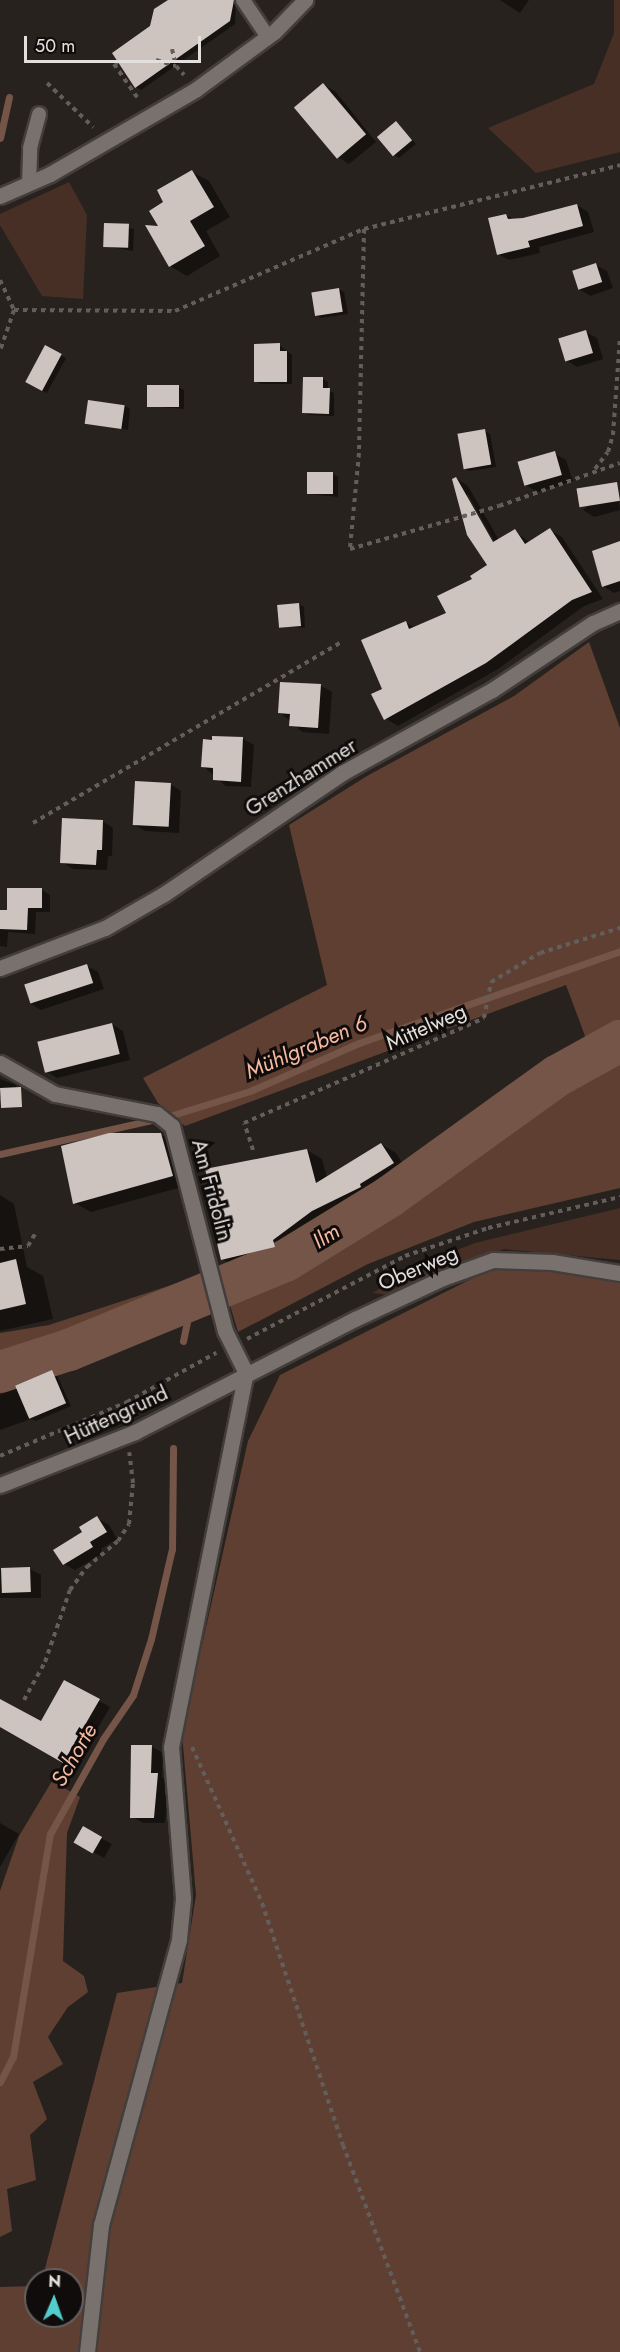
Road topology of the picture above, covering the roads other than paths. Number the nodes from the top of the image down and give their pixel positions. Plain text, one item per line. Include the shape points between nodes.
1 (243, 0) edge
2 (305, 0) edge
3 (268, 37) junction
4 (39, 114) dead end
5 (30, 184) junction
6 (0, 196) edge
7 (620, 610) edge
8 (0, 968) edge
9 (0, 1063) edge
10 (620, 1273) edge
11 (246, 1373) junction
12 (0, 1485) edge
13 (87, 2352) edge

1 - 3 lane
2 - 3 street
3 - 5 street via 195,90
4 - 5 lane via 30,148
5 - 6 street
7 - 8 street, Grenzhammer via 593,622 492,690 342,773 164,894 105,928
9 - 11 street, Am Fridolin via 55,1094 157,1114 172,1126 225,1331
10 - 11 street, Oberweg via 552,1262 493,1260 443,1278
11 - 12 street, Hüttengrund via 126,1436
11 - 13 street via 171,1747 183,1898 179,1939 100,2225

